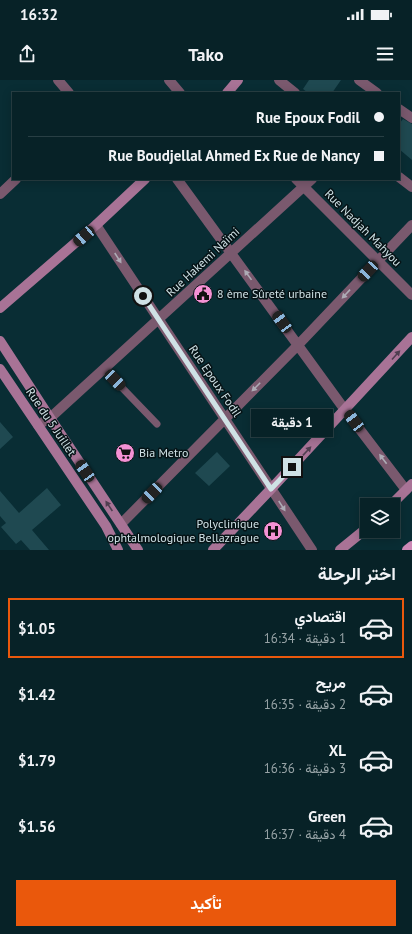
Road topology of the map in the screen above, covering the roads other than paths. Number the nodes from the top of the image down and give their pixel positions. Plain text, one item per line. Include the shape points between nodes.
1 (58, 80) edge
2 (169, 80) edge
3 (238, 80) edge
4 (279, 80) edge
5 (361, 80) edge
6 (68, 92) edge
7 (179, 92) edge
8 (228, 92) edge
9 (294, 92) edge
10 (376, 92) edge
11 (400, 110) edge
12 (412, 118) edge
13 (400, 178) edge
14 (15, 180) edge
15 (142, 180) edge
16 (178, 180) edge
17 (297, 180) edge
18 (311, 180) edge
19 (303, 187) junction
20 (412, 187) edge
21 (0, 194) edge
22 (96, 225) junction
23 (412, 225) edge
24 (232, 253) junction
25 (378, 261) junction
26 (412, 295) edge
27 (0, 308) edge
28 (159, 320) junction
29 (412, 337) edge
30 (0, 341) edge
31 (298, 345) junction
32 (0, 369) edge
33 (104, 369) junction
34 (345, 410) junction
35 (50, 418) junction
36 (224, 419) junction
37 (157, 424) dead end
38 (38, 425) junction
39 (409, 487) edge
40 (271, 489) junction
41 (397, 498) edge
42 (121, 524) junction
43 (360, 534) edge
44 (412, 546) edge
45 (118, 550) edge
46 (138, 550) edge
47 (213, 550) edge
48 (312, 550) edge
49 (340, 550) edge
50 (408, 550) edge

1 - 6 street
2 - 7 street
3 - 8 main road
4 - 9 street
5 - 10 street
11 - 12 street
13 - 20 street
14 - 21 street
15 - 22 main road
16 - 24 street
17 - 19 street, Rue Nadjah Mahyou
18 - 19 street, Rue Hakemi Naïmi
19 - 24 street, Rue Hakemi Naïmi
19 - 25 street, Rue Nadjah Mahyou
22 - 27 main road
22 -> 28 street, Rue Epoux Fodil
23 - 25 street
24 - 28 street, Rue Hakemi Naïmi
31 -> 24 street
25 - 26 street, Rue Nadjah Mahyou
25 -> 31 street
28 - 33 street, Rue Hakemi Naïmi
28 - 36 street, Rue Epoux Fodil
34 -> 29 main road
30 - 35 main road
31 - 34 street
31 -> 36 street
32 - 38 main road, Rue du 5 Juillet
33 - 35 street, Rue Hakemi Naïmi
33 - 37 lane
39 -> 34 street
40 -> 34 main road
35 - 38 street, Rue Hakemi Naïmi
42 -> 35 main road
36 - 40 street, Rue Epoux Fodil
36 - 42 street
38 - 45 main road, Rue du 5 Juillet via 106,526
39 - 41 main road
40 - 47 main road
40 -> 48 street, Rue Epoux Fodil
42 - 46 main road
43 - 49 main road
44 - 50 main road

